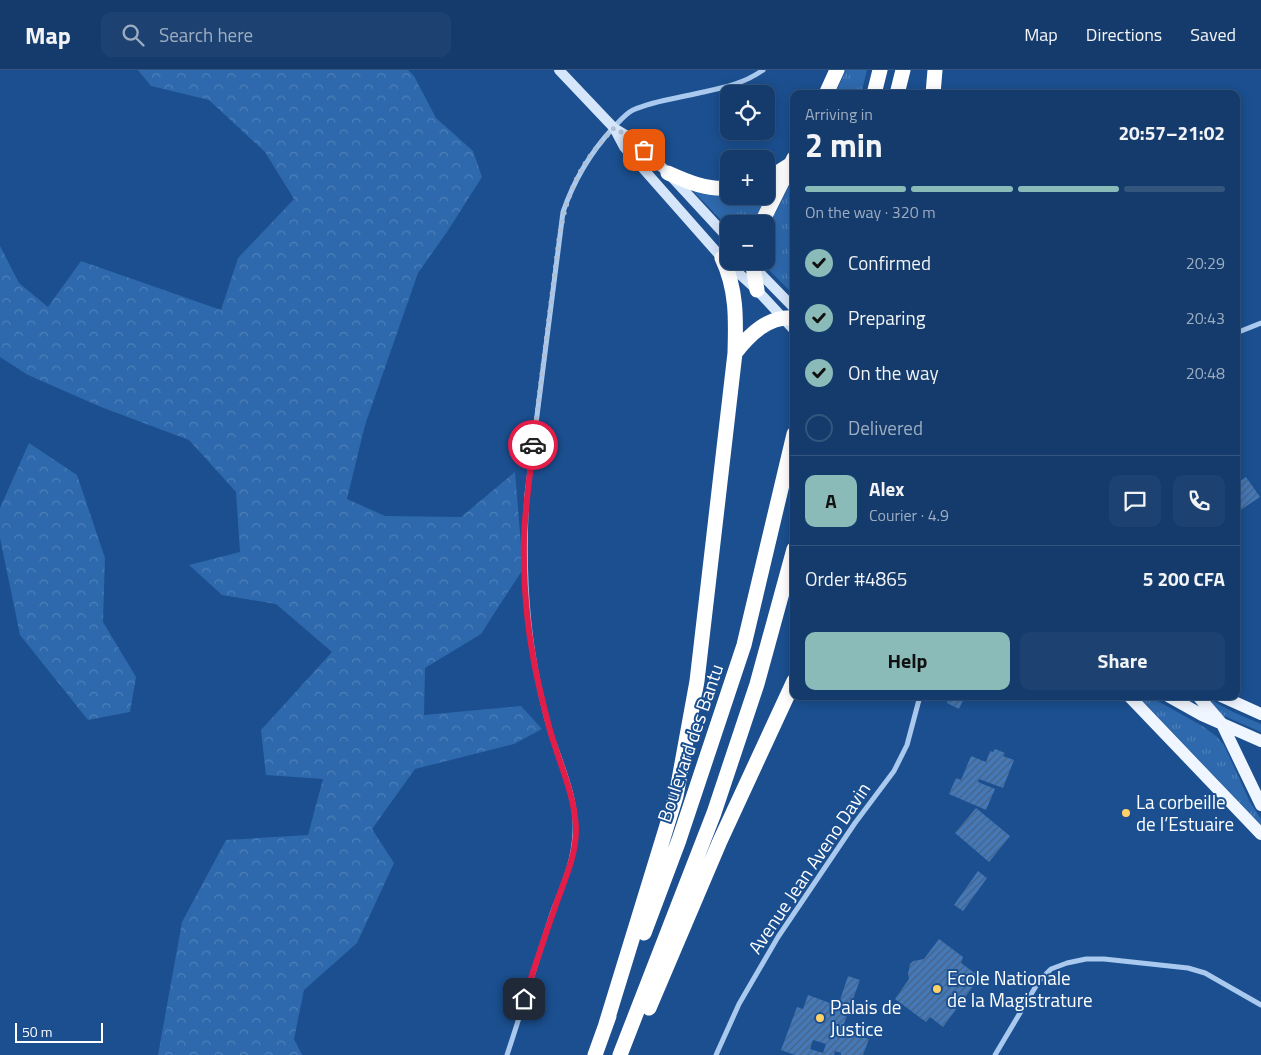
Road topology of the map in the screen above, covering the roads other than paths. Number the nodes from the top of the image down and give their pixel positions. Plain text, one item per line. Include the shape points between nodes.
1 (559, 70) edge
2 (763, 70) edge
3 (837, 70) edge
4 (880, 70) edge
5 (903, 70) edge
6 (935, 70) edge
7 (828, 90) edge
8 (875, 90) edge
9 (898, 90) edge
10 (933, 90) edge
11 (614, 128) junction
12 (790, 163) edge
13 (790, 165) edge
14 (668, 173) junction
15 (775, 176) edge
16 (720, 188) edge
17 (765, 215) edge
18 (720, 230) edge
19 (720, 256) edge
20 (728, 270) edge
21 (735, 270) edge
22 (752, 270) edge
23 (756, 270) edge
24 (757, 290) junction
25 (790, 315) edge
26 (1261, 323) edge
27 (1240, 331) edge
28 (735, 353) junction
29 (790, 451) edge
30 (790, 564) edge
31 (790, 690) edge
32 (919, 700) edge
33 (1134, 700) edge
34 (1176, 700) edge
35 (1201, 700) edge
36 (1230, 700) edge
37 (1261, 714) edge
38 (1222, 724) junction
39 (1261, 741) edge
40 (1261, 805) edge
41 (1261, 834) edge
42 (1261, 1005) edge
43 (606, 1024) junction
44 (506, 1055) edge
45 (595, 1055) edge
46 (620, 1055) edge
47 (628, 1055) edge
48 (716, 1055) edge
49 (994, 1055) edge

1 - 11 street
2 - 11 street via 735,85 632,110
3 - 7 highway
4 - 8 highway
5 - 9 highway
6 - 10 highway
11 - 14 street via 631,138
11 - 19 street via 624,147
11 - 44 street via 585,163 563,212 524,538 530,635 552,738 574,810 574,853
12 - 15 highway
13 - 17 highway
14 - 16 highway via 694,184
14 - 18 street
20 - 28 highway via 735,299
21 - 24 street
22 - 24 highway
23 - 25 street
24 - 25 street
25 - 28 highway via 767,323 744,341
26 - 27 street
28 - 43 highway via 697,681 676,796
29 - 43 highway, Boulevard des Bantu via 744,646 679,840
30 - 46 highway via 757,684 714,813
31 - 47 highway via 720,841
32 - 48 street, Avenue Jean Aveno Davin via 907,745 894,771 783,929 739,1004
33 - 41 main road
34 - 38 main road
35 - 38 main road
36 - 37 main road
38 - 39 main road
38 - 40 main road
42 - 49 street via 1205,973 1188,968 1086,959 1067,962 1051,969 1039,981
43 - 45 highway, Boulevard des Bantu

